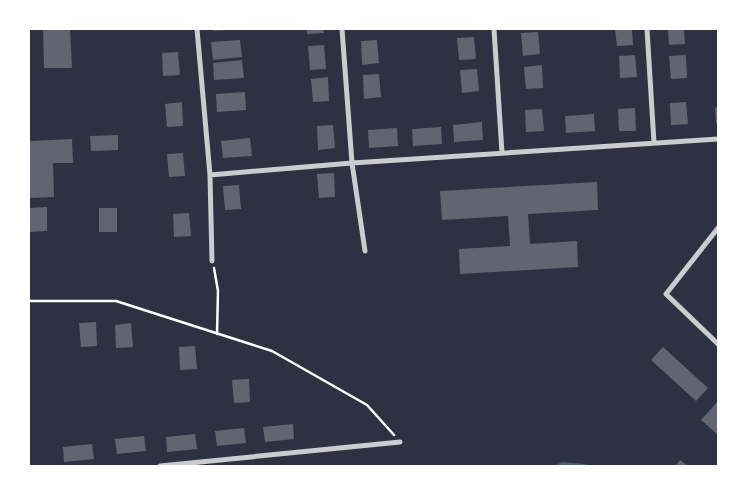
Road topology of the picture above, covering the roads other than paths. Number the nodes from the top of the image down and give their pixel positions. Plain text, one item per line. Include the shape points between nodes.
1 (197, 29) edge
2 (342, 29) edge
3 (494, 29) edge
4 (648, 29) edge
5 (718, 139) edge
6 (654, 143) junction
7 (502, 153) junction
8 (352, 163) junction
9 (210, 175) junction
10 (718, 228) edge
11 (365, 251) dead end
12 (212, 261) road end
13 (718, 344) edge
14 (400, 442) road end
15 (160, 466) edge

1 - 9 street
2 - 8 street
3 - 7 street
4 - 6 street
5 - 6 street
6 - 7 street
7 - 8 street
8 - 9 street
8 - 11 street
9 - 12 street
10 - 13 street via 666,294
14 - 15 street

